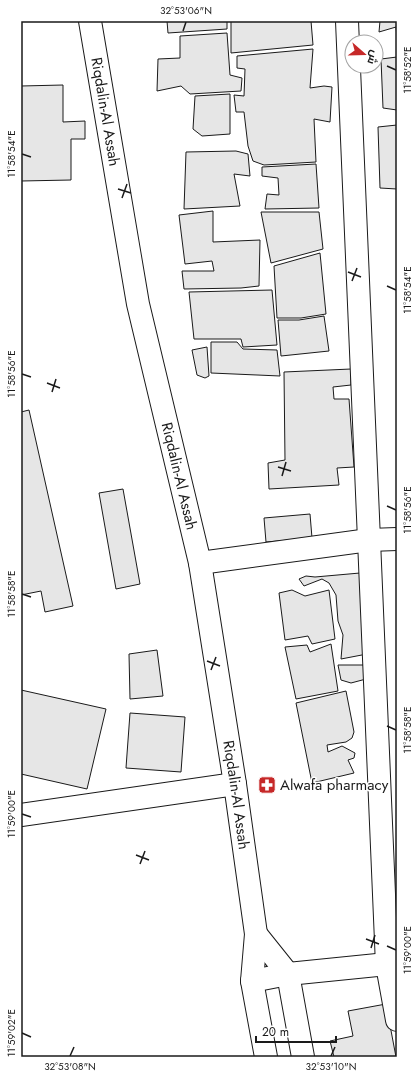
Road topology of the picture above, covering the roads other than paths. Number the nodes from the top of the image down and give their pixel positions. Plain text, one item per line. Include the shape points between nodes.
1 (90, 21) edge
2 (347, 21) edge
3 (397, 539) edge
4 (369, 540) junction
5 (200, 564) junction
6 (235, 784) junction
7 (21, 815) edge
8 (256, 934) junction
9 (392, 964) edge
10 (288, 974) junction
11 (252, 981) junction
12 (397, 1020) edge
13 (266, 1057) edge
14 (303, 1057) edge

1 - 5 street, Riqdalin-Al Assah via 138,304
2 - 4 street
3 - 4 street
4 - 5 street
4 - 9 street
5 - 6 street, Riqdalin-Al Assah
6 - 7 street
6 - 8 street, Riqdalin-Al Assah
8 - 10 street
8 - 11 street, Riqdalin-Al Assah
9 - 10 street
9 - 12 street
10 - 11 street
10 - 14 street
11 - 13 street, Riqdalin-Al Assah

